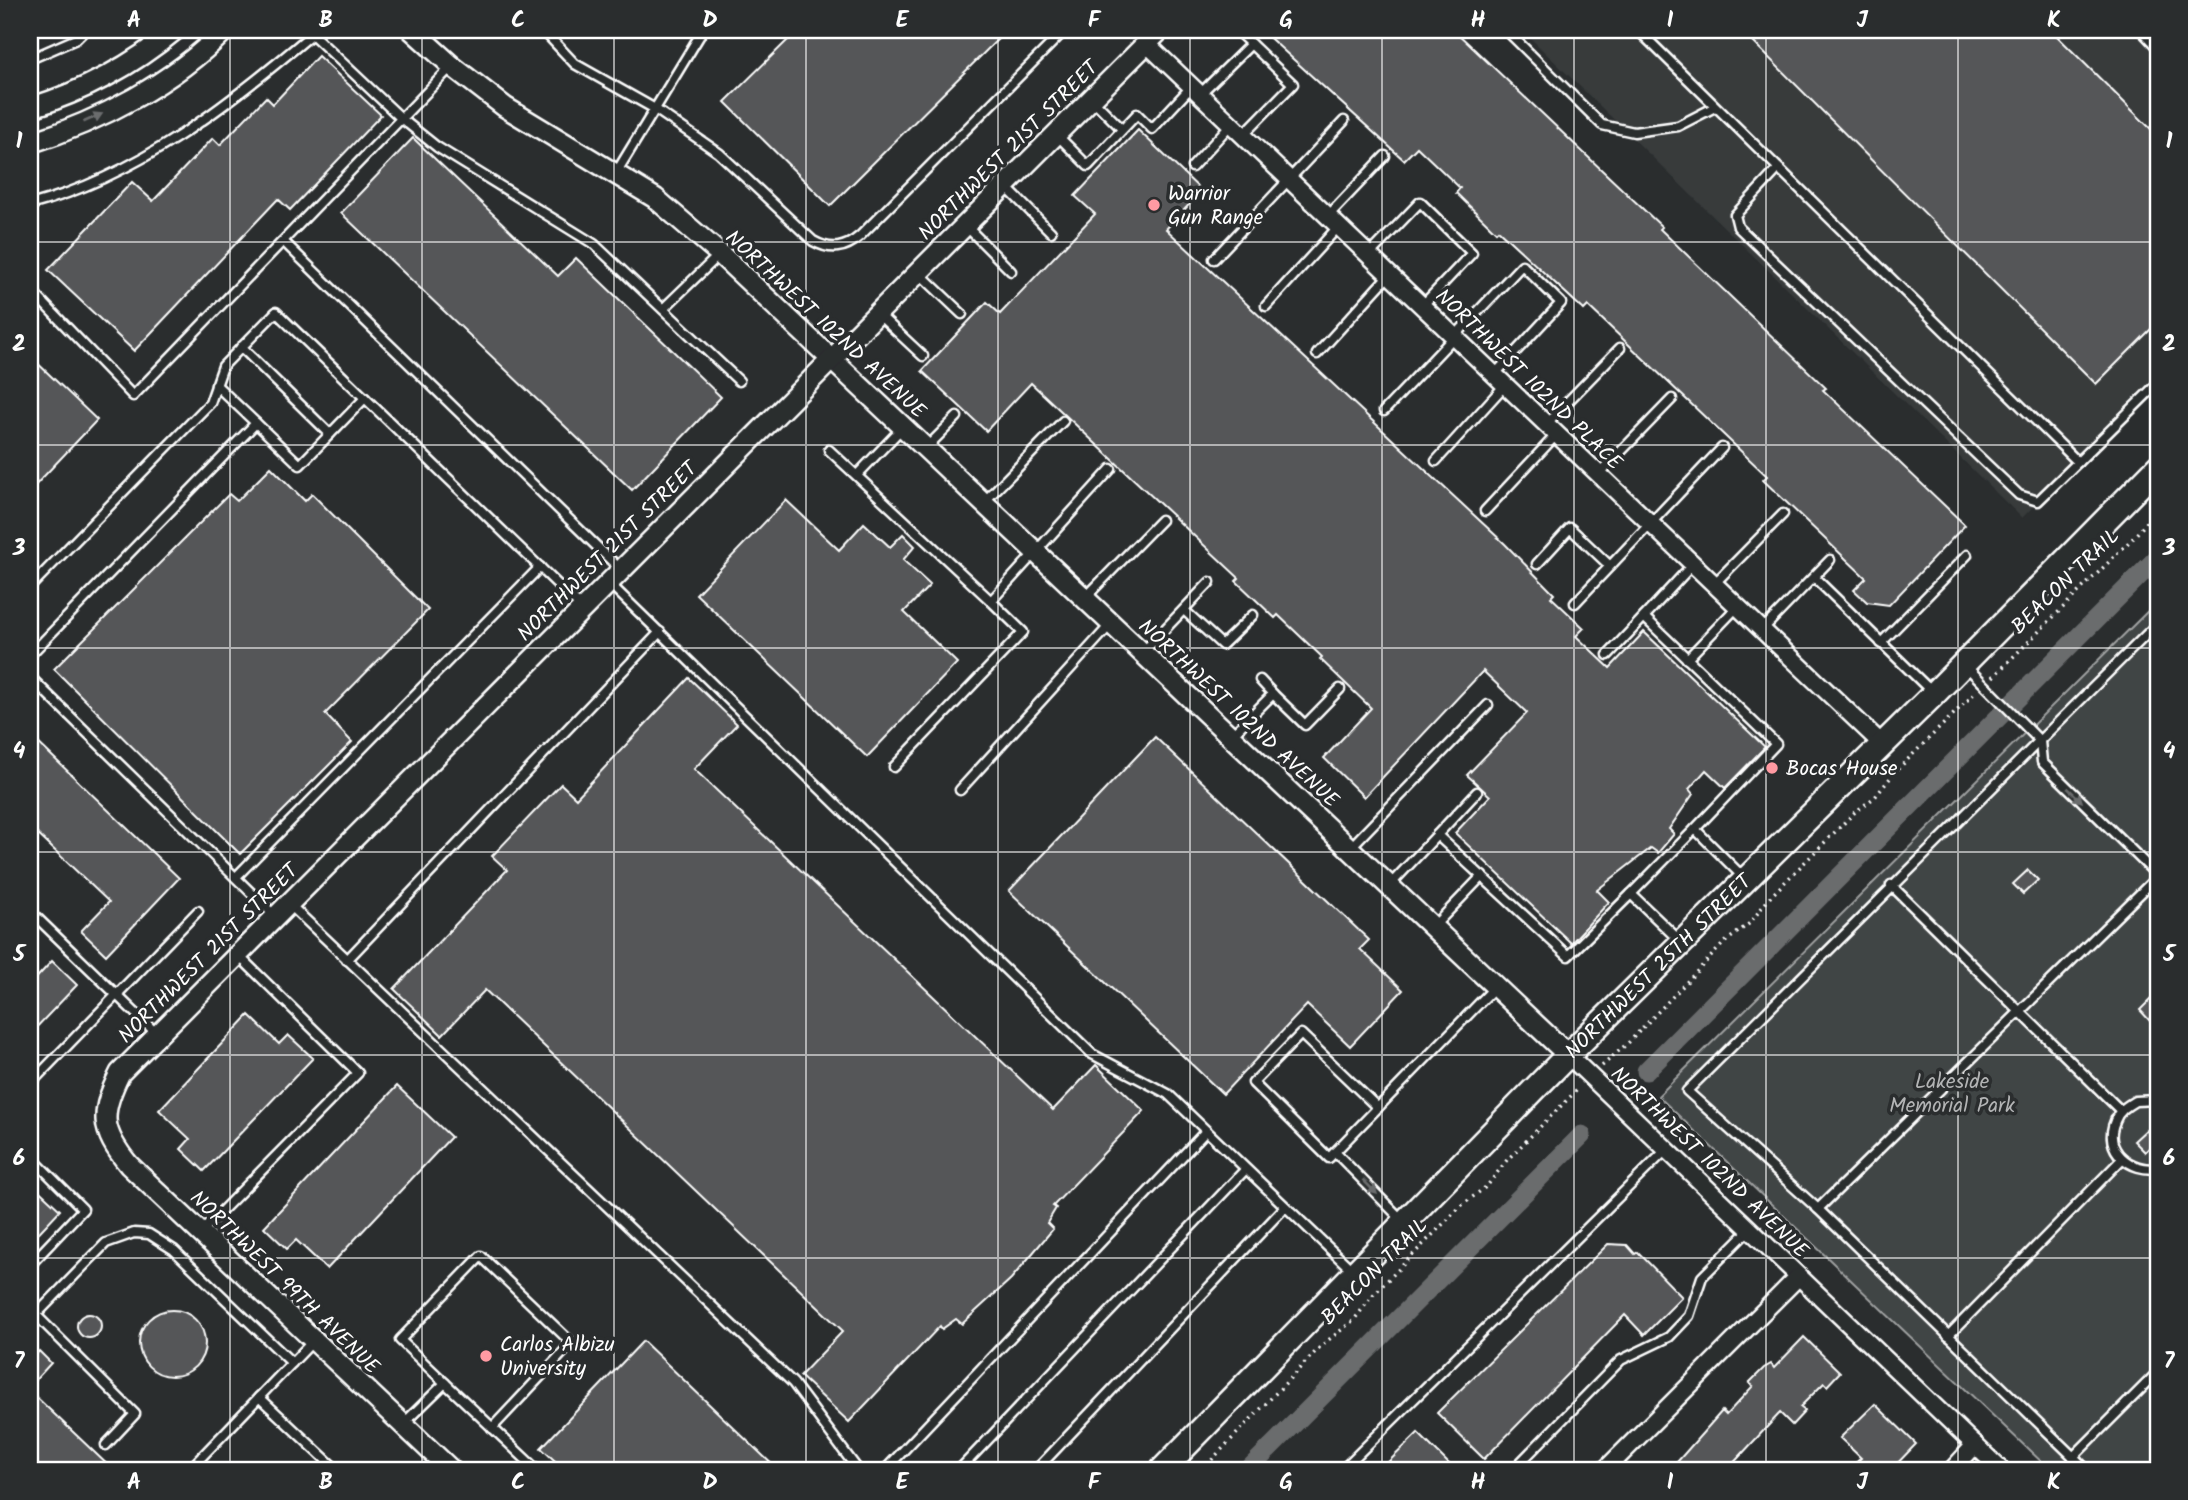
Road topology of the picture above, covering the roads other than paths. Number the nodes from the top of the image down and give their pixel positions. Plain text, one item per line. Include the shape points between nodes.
1 (85, 30) edge
2 (175, 30) edge
3 (225, 30) edge
4 (412, 30) edge
5 (543, 30) edge
6 (703, 30) edge
7 (1065, 30) edge
8 (1236, 30) edge
9 (1506, 30) edge
10 (1638, 30) edge
11 (2141, 30) edge
12 (1153, 36) edge
13 (1251, 44) junction
14 (2158, 47) edge
15 (30, 59) edge
16 (452, 66) junction
17 (1196, 90) junction
18 (1091, 99) junction
19 (1715, 107) junction
20 (30, 108) edge
21 (654, 109) junction
22 (402, 119) junction
23 (1345, 121) dead end
24 (1122, 129) junction
25 (1237, 130) junction
26 (1056, 134) junction
27 (30, 143) edge
28 (1385, 156) dead end
29 (1192, 167) dead end
30 (1778, 169) junction
31 (616, 173) junction
32 (1289, 178) junction
33 (1004, 185) junction
34 (30, 205) edge
35 (1333, 221) junction
36 (965, 225) junction
37 (1051, 232) dead end
38 (284, 242) junction
39 (720, 254) junction
40 (1369, 255) junction
41 (1214, 260) dead end
42 (1011, 271) dead end
43 (918, 272) junction
44 (1389, 275) junction
45 (30, 289) edge
46 (1266, 306) dead end
47 (1422, 306) junction
48 (663, 309) junction
49 (877, 313) junction
50 (962, 314) dead end
51 (1454, 336) junction
52 (241, 347) junction
53 (1620, 348) dead end
54 (1317, 354) dead end
55 (923, 356) dead end
56 (831, 359) junction
57 (1500, 380) junction
58 (739, 381) dead end
59 (2158, 383) edge
60 (216, 385) junction
61 (365, 398) junction
62 (1672, 399) dead end
63 (1384, 411) dead end
64 (957, 417) dead end
65 (1063, 421) dead end
66 (256, 424) junction
67 (903, 427) junction
68 (1551, 429) junction
69 (330, 434) junction
70 (1722, 448) dead end
71 (925, 449) junction
72 (829, 450) dead end
73 (1436, 461) dead end
74 (2078, 462) junction
75 (2158, 467) edge
76 (1111, 469) dead end
77 (1599, 474) junction
78 (857, 475) junction
79 (983, 503) junction
80 (1485, 510) dead end
81 (1783, 514) dead end
82 (1161, 520) dead end
83 (1650, 523) junction
84 (1035, 552) junction
85 (1967, 555) dead end
86 (1830, 559) dead end
87 (1537, 564) dead end
88 (1693, 564) junction
89 (1610, 566) junction
90 (540, 567) junction
91 (614, 576) junction
92 (1814, 577) junction
93 (1210, 583) dead end
94 (1714, 584) junction
95 (30, 587) edge
96 (1084, 598) junction
97 (991, 601) junction
98 (1575, 603) dead end
99 (1737, 607) junction
100 (583, 608) junction
101 (1184, 610) junction
102 (1253, 615) dead end
103 (1644, 617) junction
104 (2158, 623) edge
105 (1111, 624) junction
106 (1762, 631) junction
107 (660, 632) junction
108 (1881, 643) junction
109 (1142, 653) junction
110 (30, 655) edge
111 (1608, 655) dead end
112 (1687, 659) junction
113 (1964, 664) junction
114 (30, 677) edge
115 (1260, 680) dead end
116 (1340, 689) dead end
117 (1273, 694) junction
118 (1934, 694) junction
119 (1488, 705) dead end
120 (1230, 737) junction
121 (2040, 741) junction
122 (1882, 745) junction
123 (894, 768) dead end
124 (960, 790) dead end
125 (1477, 792) dead end
126 (1695, 830) junction
127 (1437, 835) junction
128 (1349, 849) junction
129 (1482, 876) junction
130 (2158, 876) edge
131 (236, 877) junction
132 (1746, 880) junction
133 (1891, 885) junction
134 (1389, 886) junction
135 (1631, 894) junction
136 (282, 910) junction
137 (30, 911) edge
138 (198, 911) dead end
139 (1433, 928) junction
140 (1682, 943) junction
141 (238, 955) junction
142 (347, 960) junction
143 (1495, 987) junction
144 (116, 994) junction
145 (2022, 1011) junction
146 (158, 1035) junction
147 (1568, 1055) junction
148 (30, 1084) edge
149 (2158, 1100) edge
150 (1378, 1108) junction
151 (2121, 1111) junction
152 (104, 1115) joint
153 (1206, 1131) junction
154 (1665, 1151) junction
155 (1335, 1152) junction
156 (30, 1156) edge
157 (2122, 1159) junction
158 (2158, 1168) edge
159 (1245, 1170) junction
160 (1285, 1207) junction
161 (1818, 1209) junction
162 (1405, 1223) junction
163 (1749, 1230) junction
164 (200, 1233) junction
165 (30, 1265) edge
166 (1355, 1273) junction
167 (1798, 1277) junction
168 (33, 1318) edge
169 (1948, 1336) junction
170 (314, 1340) junction
171 (292, 1363) junction
172 (2158, 1372) edge
173 (445, 1383) junction
174 (259, 1397) junction
175 (402, 1424) junction
176 (492, 1428) junction
177 (106, 1445) dead end
178 (1975, 1445) junction
179 (2073, 1457) junction
180 (189, 1470) edge
181 (337, 1470) edge
182 (451, 1470) edge
183 (537, 1470) edge
184 (858, 1470) edge
185 (885, 1470) edge
186 (959, 1470) edge
187 (1036, 1470) edge
188 (1162, 1470) edge
189 (1342, 1470) edge
190 (1513, 1470) edge
191 (1605, 1470) edge
192 (1952, 1470) edge
193 (2001, 1470) edge
194 (2087, 1470) edge

1 - 15 lane via 76,39
2 - 20 street via 112,73
27 -> 3 street via 139,94
4 - 16 street, NORTHWEST 102ND AVENUE
5 - 21 lane via 576,64
6 - 21 lane
7 - 21 lane via 860,236 842,247 813,241 719,153
8 - 13 lane
9 - 19 lane via 1602,125 1634,132 1678,125
10 - 19 lane
11 - 14 lane
12 - 17 street, NORTHWEST 102ND PLACE
12 - 18 street, NORTHWEST 21ST STREET
13 - 17 lane
13 - 25 lane via 1293,84
16 - 22 lane
16 - 31 street, NORTHWEST 102ND AVENUE via 505,107
17 - 24 lane via 1152,129 1137,114
17 - 25 street, NORTHWEST 102ND PLACE
18 - 24 lane
18 - 26 street, NORTHWEST 21ST STREET
19 - 30 lane
21 - 31 lane
22 - 34 lane via 312,34 229,104 154,152 67,195
22 - 38 lane
22 - 48 lane via 437,148 594,244
23 - 32 lane
24 - 26 lane via 1088,166
25 - 29 lane
25 - 32 street, NORTHWEST 102ND PLACE
26 - 33 street, NORTHWEST 21ST STREET
28 - 35 lane
30 - 74 lane
30 - 74 lane via 1740,206 1735,215 1738,227 2019,495 2038,500
31 - 39 street, NORTHWEST 102ND AVENUE via 655,198
32 - 35 street, NORTHWEST 102ND PLACE
32 - 41 lane
33 - 36 street, NORTHWEST 21ST STREET
33 - 37 lane
35 - 40 street, NORTHWEST 102ND PLACE
35 - 46 lane
36 - 42 lane
36 - 43 street, NORTHWEST 21ST STREET
38 - 45 lane via 133,396
38 - 91 lane
39 - 48 lane
39 - 56 street, NORTHWEST 102ND AVENUE
40 - 44 street, NORTHWEST 102ND PLACE
40 - 47 lane via 1420,202 1472,253
43 - 49 street, NORTHWEST 21ST STREET
43 - 50 lane
44 - 47 street, NORTHWEST 102ND PLACE
44 - 54 lane
47 - 51 street, NORTHWEST 102ND PLACE
48 - 58 lane
49 - 55 lane
49 - 56 street, NORTHWEST 21ST STREET
51 - 57 street, NORTHWEST 102ND PLACE
51 - 57 lane via 1522,265 1562,303
51 - 63 lane
52 - 60 lane via 223,366
52 - 61 lane via 276,312
52 - 69 lane
53 - 68 lane
56 - 67 street, NORTHWEST 102ND AVENUE
56 - 91 street, NORTHWEST 21ST STREET
57 - 68 street, NORTHWEST 102ND PLACE
57 - 73 lane
59 - 74 lane
60 - 66 lane
60 - 95 lane via 210,403
61 - 69 lane
61 - 90 lane
62 - 77 lane
64 - 71 lane
65 - 79 lane
66 - 69 lane via 300,465
66 - 110 lane
67 - 71 street, NORTHWEST 102ND AVENUE
67 - 78 lane
68 - 77 street, NORTHWEST 102ND PLACE
68 - 80 lane
70 - 83 lane
71 - 79 street, NORTHWEST 102ND AVENUE
72 - 78 lane
75 - 113 main road, NORTHWEST 25TH STREET
76 - 84 lane
77 - 83 street, NORTHWEST 102ND PLACE
78 - 97 lane
79 - 84 street, NORTHWEST 102ND AVENUE
81 - 94 lane
82 - 96 lane
83 - 88 street, NORTHWEST 102ND PLACE
83 - 89 lane
84 - 96 street, NORTHWEST 102ND AVENUE
84 - 97 lane
85 - 108 lane
86 - 92 lane
87 - 89 lane via 1570,528
88 - 94 street, NORTHWEST 102ND PLACE
88 - 103 lane
89 - 98 lane
90 - 100 lane
90 - 131 lane
91 - 100 street, NORTHWEST 21ST STREET
91 - 107 lane
92 - 106 lane
92 - 108 lane
93 - 101 lane
94 - 99 street, NORTHWEST 102ND PLACE
96 - 105 street, NORTHWEST 102ND AVENUE
97 - 123 lane via 1023,632
99 - 106 street, NORTHWEST 102ND PLACE
99 - 112 lane
100 - 136 street, NORTHWEST 21ST STREET
101 - 102 lane via 1222,645
101 - 109 lane
103 - 111 lane
103 - 112 lane
104 - 121 lane
105 - 109 street, NORTHWEST 102ND AVENUE
105 - 124 lane
106 - 122 street, NORTHWEST 102ND PLACE
107 - 142 lane
107 - 153 lane via 1092,1054 1168,1094
108 - 118 lane
109 - 120 street, NORTHWEST 102ND AVENUE
112 - 126 lane via 1776,744
113 - 118 main road, NORTHWEST 25TH STREET
113 - 121 lane
114 - 131 lane
115 - 117 lane
116 - 117 lane via 1305,725
117 - 120 lane
118 - 122 main road, NORTHWEST 25TH STREET
119 - 128 lane
120 - 128 street, NORTHWEST 102ND AVENUE
121 -> 130 lane via 2042,762
121 - 133 lane
122 - 132 main road, NORTHWEST 25TH STREET
125 - 127 lane
126 - 132 lane
126 - 135 lane
127 - 129 lane
127 - 134 lane
128 - 134 street, NORTHWEST 102ND AVENUE
129 - 135 lane via 1568,956
129 - 139 lane
130 - 145 lane
131 - 136 lane
132 - 140 main road, NORTHWEST 25TH STREET
133 - 145 lane
133 - 161 lane via 1687,1091
134 - 139 street, NORTHWEST 102ND AVENUE
135 - 140 lane
136 - 141 street, NORTHWEST 21ST STREET
136 - 142 lane
137 - 144 lane
138 - 144 lane
139 - 143 street, NORTHWEST 102ND AVENUE
140 - 147 main road, NORTHWEST 25TH STREET
141 - 146 street, NORTHWEST 21ST STREET
141 - 164 lane via 358,1073
142 - 184 lane via 793,1383
143 - 147 street, NORTHWEST 102ND AVENUE
143 - 150 lane
144 - 146 lane
144 - 148 lane
145 - 151 lane
145 - 161 lane
146 - 152 street, NORTHWEST 21ST STREET via 120,1073
147 - 154 street, NORTHWEST 102ND AVENUE
147 - 162 main road, NORTHWEST 25TH STREET
149 - 151 lane via 2135,1101
150 - 155 lane
150 - 155 lane via 1301,1034 1253,1083 1329,1158
151 - 157 lane via 2112,1133
152 - 164 street, NORTHWEST 99TH AVENUE via 114,1147
153 - 159 lane
153 - 185 lane
154 - 163 street, NORTHWEST 102ND AVENUE
154 - 189 lane
155 -> 162 lane
156 - 165 lane via 83,1209
157 - 158 lane via 2133,1167
157 - 169 lane
159 - 160 lane
159 - 186 lane
160 - 166 lane
160 - 187 lane
161 - 169 lane
162 - 166 main road, NORTHWEST 25TH STREET
163 - 167 street, NORTHWEST 102ND AVENUE
163 - 190 lane via 1702,1277 1689,1316 1669,1337 1621,1360
164 - 170 street, NORTHWEST 99TH AVENUE
166 - 188 main road, NORTHWEST 25TH STREET
167 - 178 street, NORTHWEST 102ND AVENUE
167 - 191 street
168 - 171 lane via 106,1243 134,1233 149,1234 174,1250
168 - 177 lane via 135,1414
169 - 179 lane
170 - 171 lane
170 - 175 street, NORTHWEST 99TH AVENUE
171 - 174 lane
172 - 179 lane
173 - 175 lane
173 - 176 lane
173 - 176 lane via 400,1340 481,1256 572,1343
174 - 180 lane
174 - 181 lane
175 - 182 street, NORTHWEST 99TH AVENUE
176 - 183 lane
178 - 192 street
178 - 193 street, NORTHWEST 102ND AVENUE
179 - 194 lane

